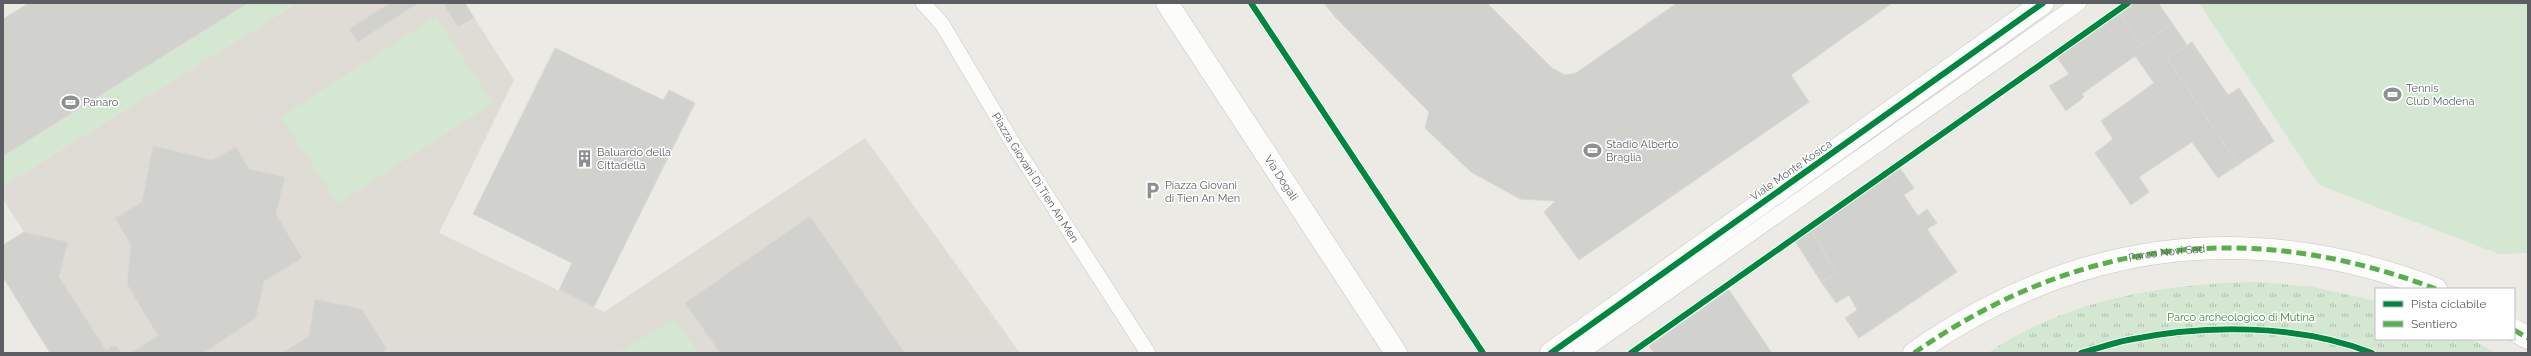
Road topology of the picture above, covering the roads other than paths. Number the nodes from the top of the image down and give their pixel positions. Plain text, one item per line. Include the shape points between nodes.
1 (923, 3) edge
2 (1167, 3) edge
3 (2043, 3) edge
4 (2079, 3) edge
5 (2433, 288) edge
6 (2515, 331) edge
7 (2528, 338) edge
8 (1148, 353) edge
9 (1396, 353) edge
10 (1551, 353) edge
11 (1581, 353) edge
12 (1914, 353) edge

1 - 8 lane, Piazza Giovani Di Tien An Men via 942,24 1014,145
2 - 9 street, Via Dogali
3 - 10 street, Viale Monte Kosica
4 - 11 lane
5 - 12 street, Parco Novi Sad via 2370,266 2300,252 2208,248 2151,254 2080,270 2003,299 1954,325
6 - 7 street

